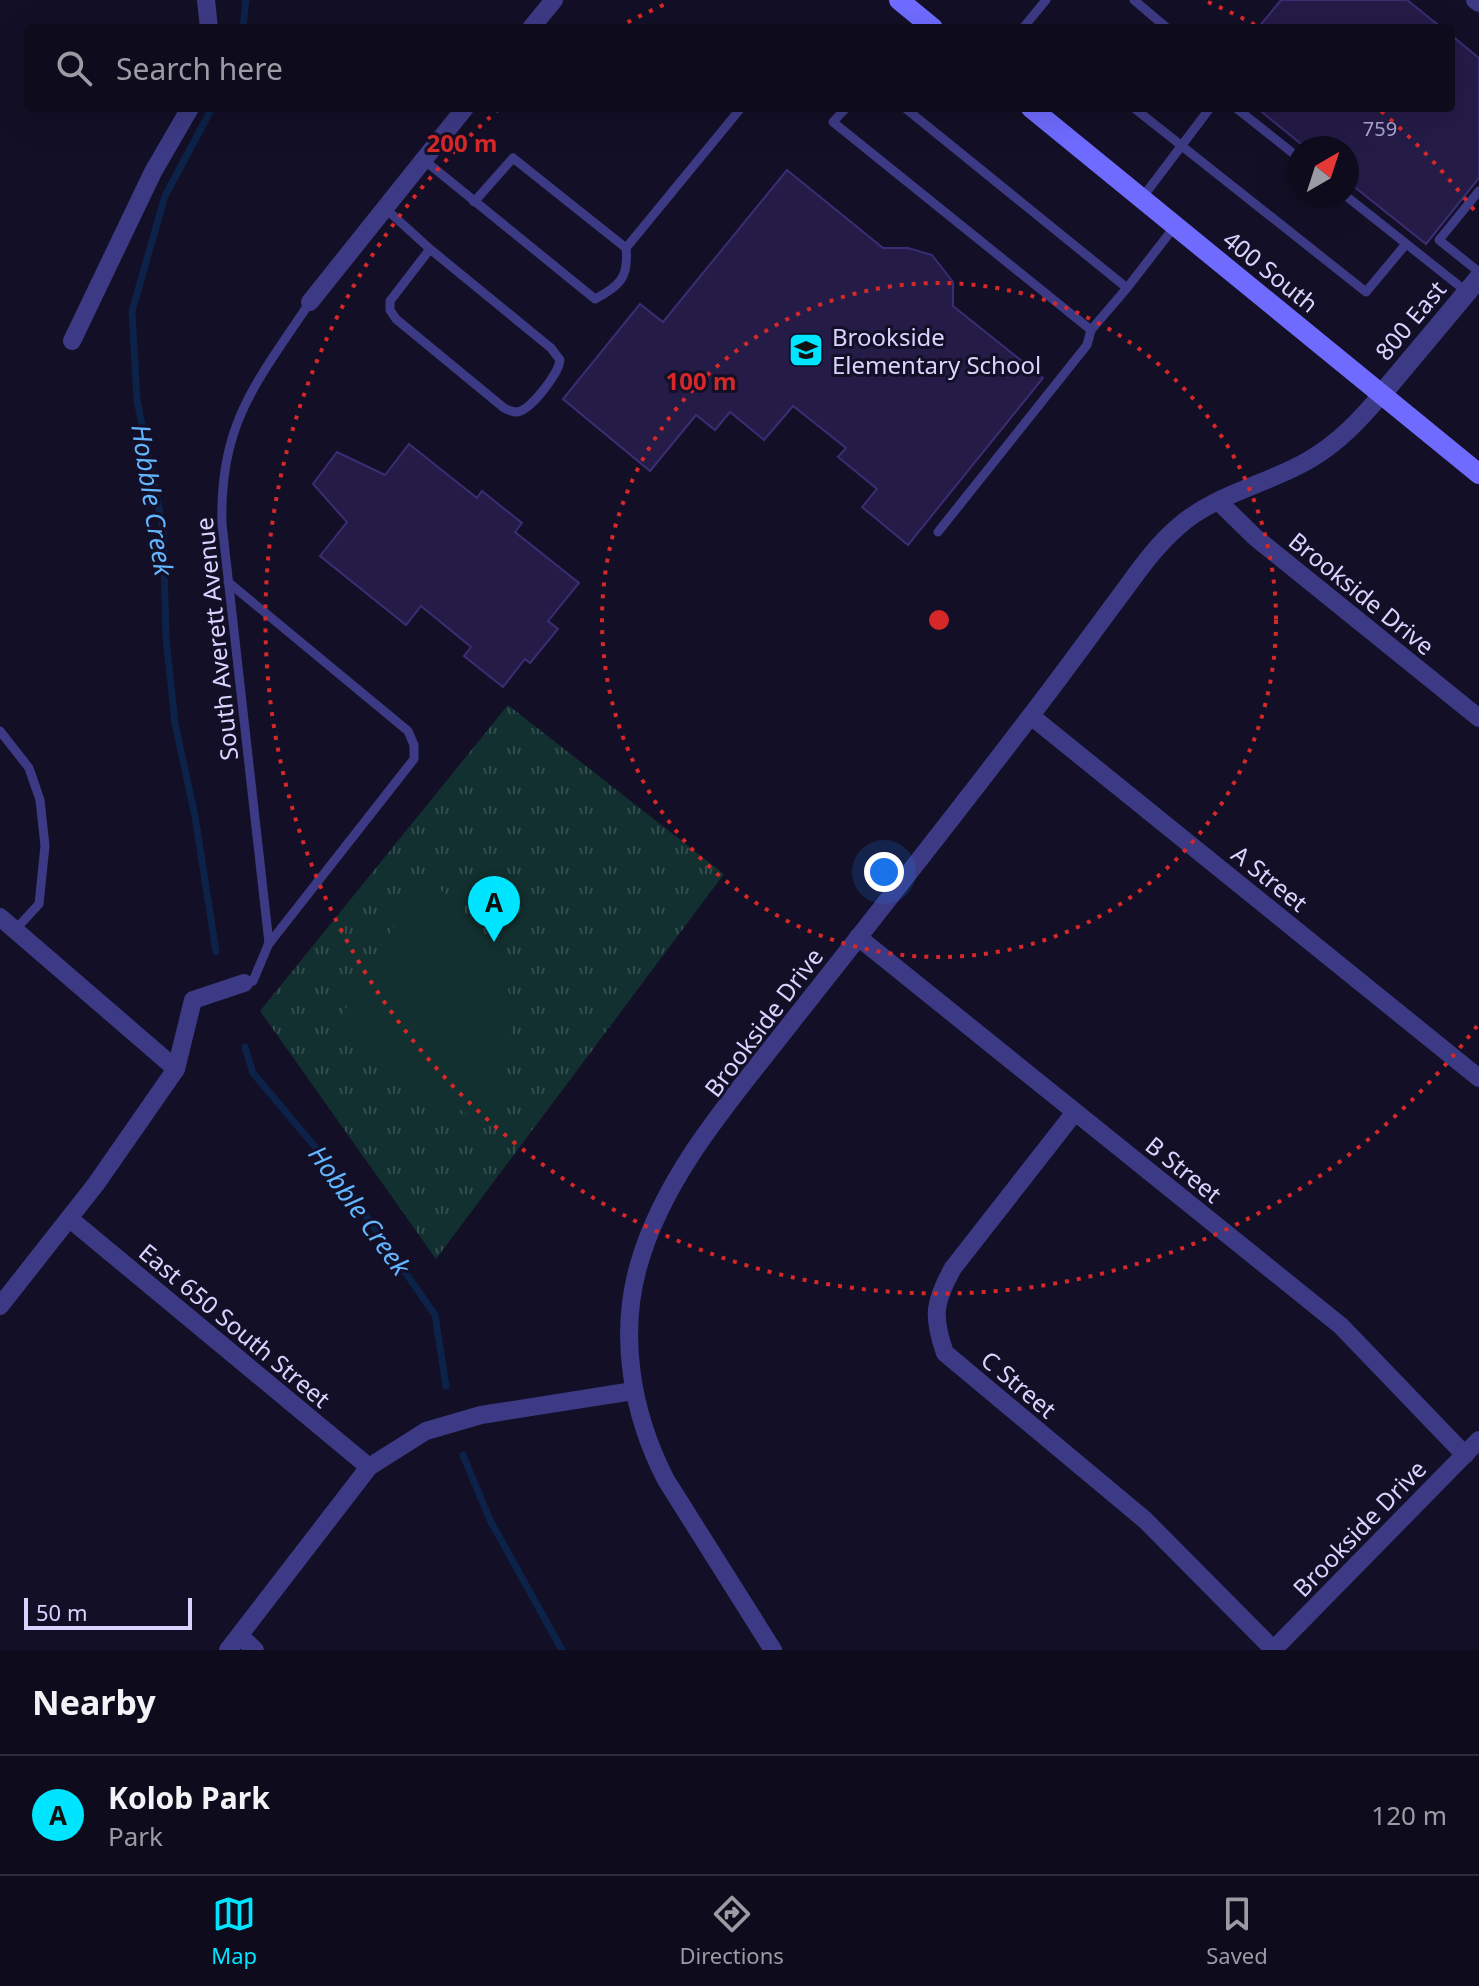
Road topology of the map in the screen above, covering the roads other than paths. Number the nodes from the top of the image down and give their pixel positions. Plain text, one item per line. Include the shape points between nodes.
1 (206, 0) edge
2 (554, 0) edge
3 (899, 0) edge
4 (1046, 0) edge
5 (1134, 0) edge
6 (209, 24) edge
7 (534, 24) edge
8 (920, 24) edge
9 (1029, 24) edge
10 (1162, 24) edge
11 (188, 112) edge
12 (462, 112) edge
13 (738, 112) edge
14 (842, 112) edge
15 (910, 112) edge
16 (1036, 112) edge
17 (1139, 112) edge
18 (1207, 112) edge
19 (1241, 112) edge
20 (1180, 144) junction
21 (1287, 148) edge
22 (424, 160) junction
23 (1479, 191) edge
24 (1141, 199) junction
25 (474, 202) junction
26 (1359, 206) edge
27 (386, 209) junction
28 (1175, 226) junction
29 (1406, 244) junction
30 (626, 248) junction
31 (430, 249) junction
32 (1475, 281) edge
33 (1127, 288) junction
34 (310, 302) joint
35 (1091, 330) junction
36 (72, 341) dead end
37 (1381, 395) junction
38 (1479, 474) edge
39 (1219, 502) junction
40 (938, 532) dead end
41 (228, 582) junction
42 (1031, 716) junction
43 (1479, 718) edge
44 (0, 731) edge
45 (0, 917) edge
46 (15, 930) junction
47 (858, 937) junction
48 (268, 945) junction
49 (244, 983) joint
50 (176, 1069) junction
51 (1479, 1078) edge
52 (1075, 1112) junction
53 (70, 1219) junction
54 (2, 1300) edge
55 (633, 1391) junction
56 (1479, 1440) edge
57 (1465, 1455) junction
58 (369, 1467) junction
59 (234, 1643) edge
60 (255, 1650) edge
61 (773, 1650) edge
62 (1273, 1650) edge

1 - 6 street
2 - 7 street
3 - 8 main road
4 - 9 lane
5 - 10 lane
11 - 36 street
12 - 22 street
13 - 30 lane
14 - 35 lane via 833,122
15 - 33 lane
16 - 24 main road, 400 South
17 - 20 lane
18 - 20 lane
19 - 21 lane
20 - 24 lane
20 - 29 lane via 1366,292
22 - 25 lane
22 - 27 street
23 - 32 lane via 1439,240
24 - 28 main road, 400 South
25 - 30 lane via 513,158
25 - 30 lane via 595,299 622,280
26 - 29 lane
27 - 31 lane
27 - 34 street
28 - 33 lane
28 - 37 main road, 400 South
29 - 32 lane
31 - 31 lane via 560,360 559,371 526,409 516,413 504,408 390,310 390,301
32 - 37 street, 800 East
33 - 35 lane
34 - 41 lane, South Averett Avenue via 246,399 234,429 221,492
35 - 40 lane via 1087,345
37 - 38 main road, 400 South
37 - 39 street, Brookside Drive via 1350,432 1309,460
39 - 42 street, Brookside Drive via 1180,524 1151,555
39 - 43 street, Brookside Drive via 1256,538
41 - 48 lane, South Averett Avenue
41 - 48 lane via 408,731 414,745 414,759
42 - 47 street, Brookside Drive
42 - 51 street, A Street
44 - 46 lane via 29,768 40,800 45,846 39,904
45 - 46 street
46 - 50 street
47 - 52 street, B Street
47 - 55 street, Brookside Drive via 665,1197 638,1266 628,1346
48 - 49 lane, South Averett Avenue via 253,981
49 - 50 street via 193,1000
50 - 53 street
52 - 57 street, B Street via 1341,1326
52 - 62 street, C Street via 938,1294 935,1325 945,1353 1145,1520
53 - 54 street
53 - 58 street, East 650 South Street
55 - 58 street via 453,1423 426,1431
55 - 61 street, Brookside Drive via 666,1480
56 - 57 street, Brookside Drive
57 - 62 street, Brookside Drive
58 - 59 street
59 - 60 street

